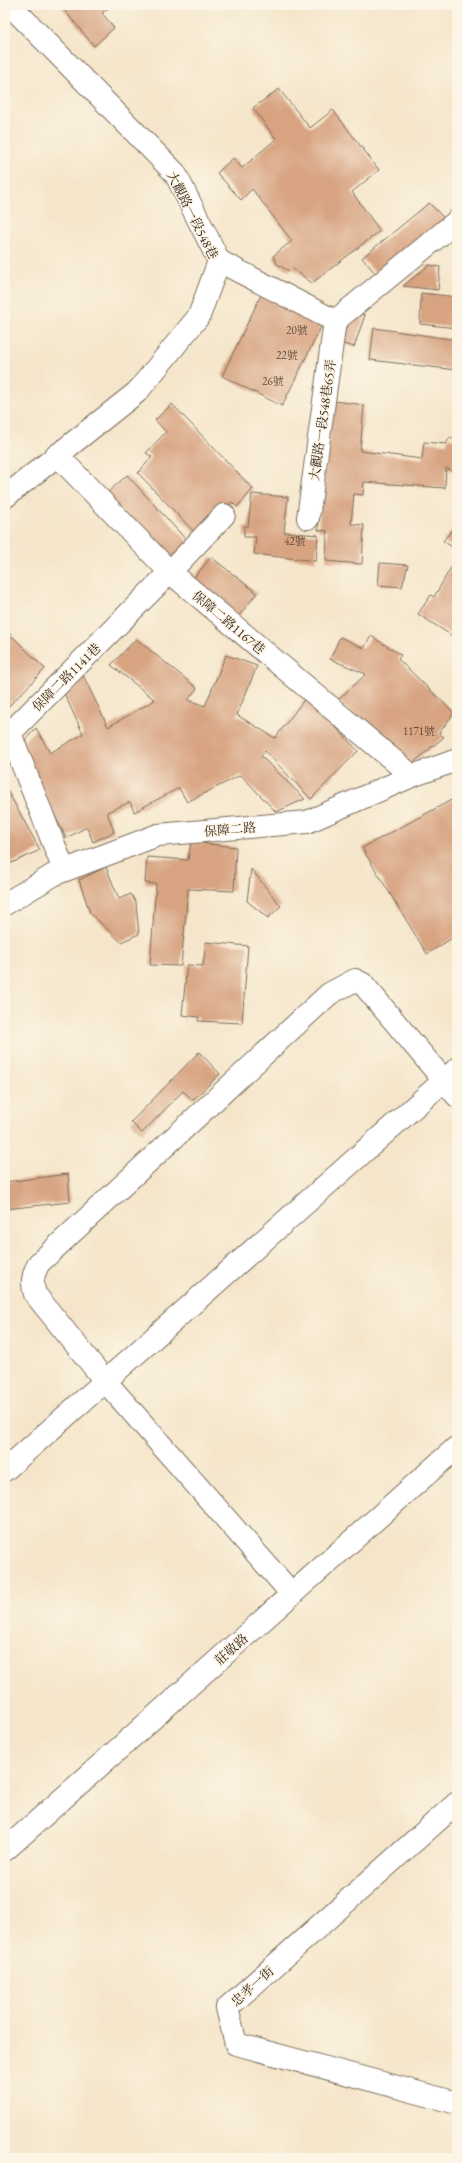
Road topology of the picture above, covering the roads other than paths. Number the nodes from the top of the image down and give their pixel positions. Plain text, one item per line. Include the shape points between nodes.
1 (10, 5) edge
2 (457, 221) edge
3 (219, 261) junction
4 (335, 321) junction
5 (57, 455) junction
6 (5, 497) edge
7 (224, 515) dead end
8 (308, 518) dead end
9 (170, 572) junction
10 (457, 760) edge
11 (412, 776) junction
12 (64, 870) junction
13 (5, 904) edge
14 (450, 1074) edge
15 (457, 1096) edge
16 (106, 1382) junction
17 (457, 1447) edge
18 (5, 1470) edge
19 (292, 1594) junction
20 (457, 1803) edge
21 (5, 1850) edge
22 (457, 2103) edge

1 - 3 street, 大觀路一段548巷 via 175,173
2 - 4 street
3 - 4 street
3 - 5 street, 大觀路一段548巷 via 199,316 136,392
4 - 8 street, 大觀路一段548巷65弄
5 - 6 street, 大觀路一段548巷
5 - 9 street, 保障二路1167巷
7 - 9 street, 保障二路1141巷
9 - 11 street, 保障二路1167巷
9 - 12 street, 保障二路1141巷 via 10,733
10 - 11 street, 保障二路
11 - 12 street, 保障二路 via 307,822 158,835
12 - 13 street, 保障二路
14 - 15 street
14 - 16 street
14 - 16 street via 363,984 355,980 329,994 39,1263 32,1283 35,1294
16 - 18 street
16 - 19 street
17 - 19 street, 莊敬路
19 - 21 street, 莊敬路
20 - 22 street, 忠孝一街 via 227,2008 236,2044

